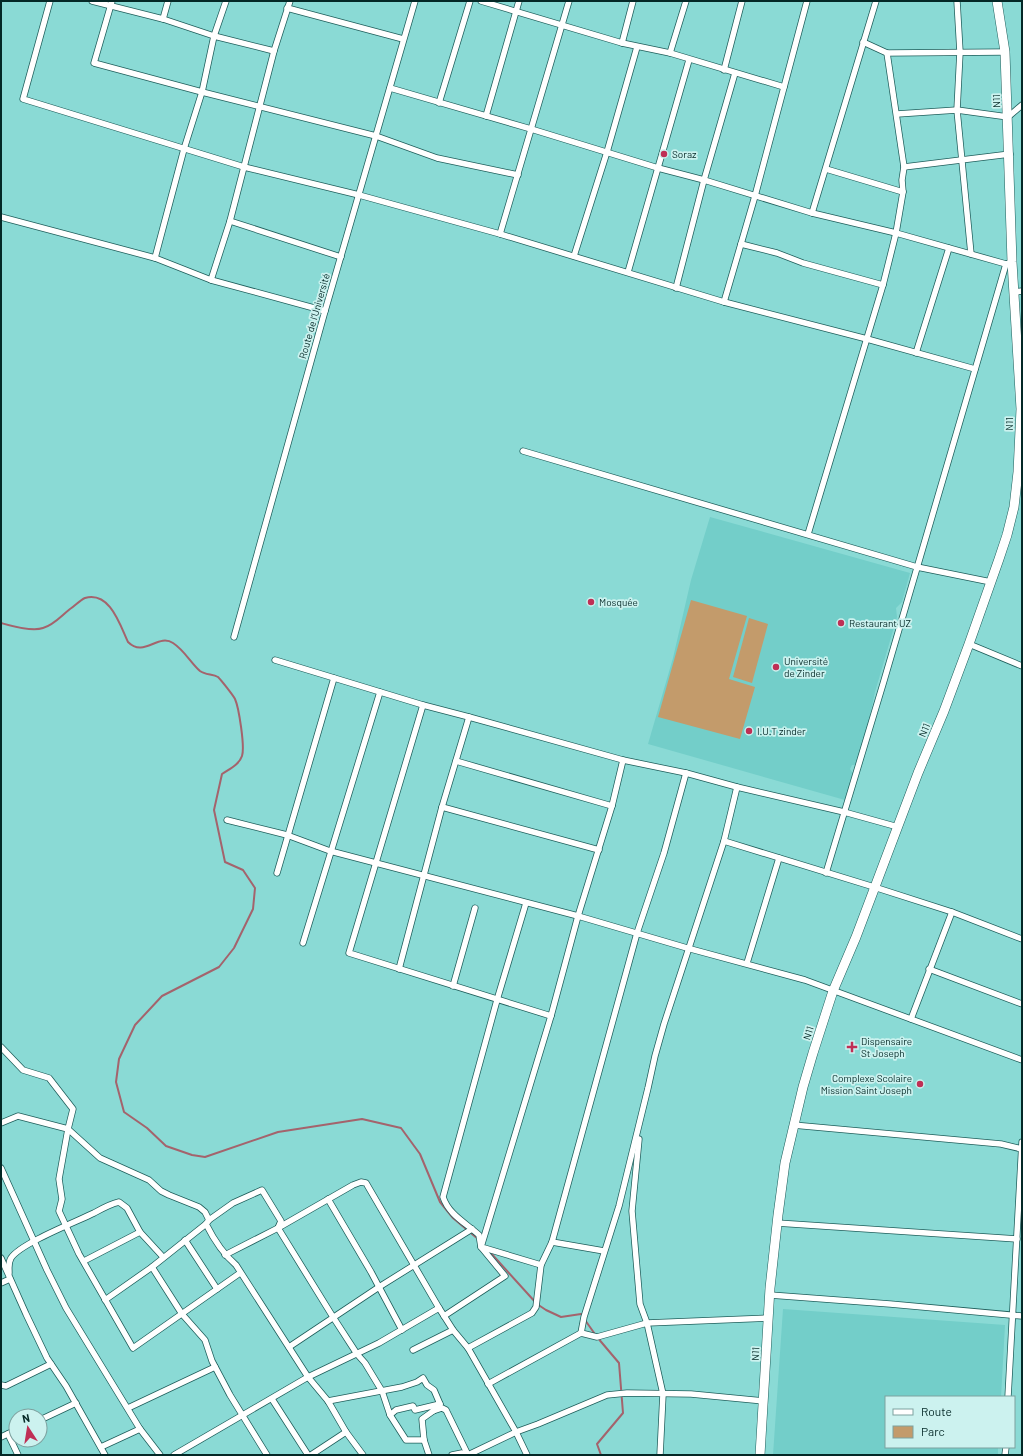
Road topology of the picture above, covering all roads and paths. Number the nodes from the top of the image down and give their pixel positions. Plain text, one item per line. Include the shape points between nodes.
1 (50, 1) edge
2 (92, 1) edge
3 (168, 1) edge
4 (226, 1) edge
5 (290, 1) edge
6 (415, 1) edge
7 (470, 1) edge
8 (481, 1) edge
9 (519, 1) edge
10 (569, 1) edge
11 (633, 1) edge
12 (686, 1) edge
13 (742, 1) edge
14 (808, 1) edge
15 (876, 1) edge
16 (957, 1) edge
17 (997, 1) edge
18 (112, 3) edge
19 (287, 8) junction
20 (516, 11) junction
21 (163, 19) junction
22 (563, 26) junction
23 (214, 36) junction
24 (403, 39) junction
25 (863, 42) junction
26 (622, 43) junction
27 (637, 47) junction
28 (274, 51) junction
29 (960, 52) junction
30 (1005, 52) junction
31 (887, 53) junction
32 (670, 54) junction
33 (689, 60) junction
34 (724, 70) junction
35 (735, 73) junction
36 (784, 87) junction
37 (390, 88) junction
38 (202, 92) junction
39 (439, 103) junction
40 (1022, 105) edge
41 (260, 106) junction
42 (957, 110) junction
43 (897, 114) junction
44 (486, 116) junction
45 (1008, 117) junction
46 (531, 129) junction
47 (376, 136) junction
48 (184, 149) junction
49 (607, 152) junction
50 (1010, 154) junction
51 (963, 160) junction
52 (244, 167) junction
53 (904, 167) junction
54 (658, 168) junction
55 (826, 168) junction
56 (518, 175) junction
57 (704, 180) junction
58 (903, 192) junction
59 (359, 195) junction
60 (755, 196) junction
61 (812, 213) junction
62 (1, 217) edge
63 (230, 221) junction
64 (896, 233) junction
65 (500, 234) junction
66 (741, 244) junction
67 (949, 248) junction
68 (971, 254) junction
69 (574, 256) junction
70 (341, 257) junction
71 (154, 258) junction
72 (1009, 263) junction
73 (628, 272) junction
74 (211, 280) junction
75 (883, 285) junction
76 (676, 288) junction
77 (1018, 291) edge
78 (724, 302) junction
79 (325, 311) junction
80 (867, 339) junction
81 (916, 352) junction
82 (975, 369) junction
83 (523, 451) dead end
84 (1020, 457) edge
85 (808, 534) junction
86 (917, 567) junction
87 (991, 582) junction
88 (234, 637) dead end
89 (969, 644) junction
90 (276, 660) dead end
91 (1022, 666) edge
92 (334, 678) junction
93 (380, 692) junction
94 (423, 705) junction
95 (469, 717) junction
96 (623, 760) junction
97 (456, 761) junction
98 (686, 773) junction
99 (737, 787) junction
100 (612, 806) junction
101 (442, 807) junction
102 (844, 812) junction
103 (228, 820) dead end
104 (898, 827) junction
105 (287, 835) junction
106 (724, 841) junction
107 (599, 850) junction
108 (330, 851) junction
109 (779, 858) junction
110 (376, 863) junction
111 (276, 873) dead end
112 (826, 873) junction
113 (423, 874) junction
114 (874, 887) junction
115 (526, 903) junction
116 (475, 908) dead end
117 (952, 912) junction
118 (578, 916) junction
119 (637, 933) junction
120 (1022, 939) edge
121 (303, 943) dead end
122 (688, 948) junction
123 (747, 963) junction
124 (399, 969) junction
125 (929, 969) junction
126 (453, 986) junction
127 (833, 991) junction
128 (497, 1000) junction
129 (1022, 1004) edge
130 (551, 1016) junction
131 (911, 1019) junction
132 (1, 1046) edge
133 (1022, 1060) edge
134 (640, 1120) junction
135 (1, 1123) edge
136 (793, 1125) junction
137 (68, 1130) junction
138 (1022, 1142) edge
139 (1022, 1149) edge
140 (1, 1168) edge
141 (328, 1199) junction
142 (207, 1222) junction
143 (777, 1223) junction
144 (66, 1226) junction
145 (278, 1228) junction
146 (472, 1229) junction
147 (140, 1232) junction
148 (1017, 1239) junction
149 (185, 1240) junction
150 (35, 1241) junction
151 (552, 1242) junction
152 (481, 1247) junction
153 (604, 1251) junction
154 (224, 1255) junction
155 (163, 1257) junction
156 (1, 1258) edge
157 (84, 1261) junction
158 (415, 1266) junction
159 (541, 1266) junction
160 (152, 1267) junction
161 (240, 1273) junction
162 (10, 1279) junction
163 (1, 1284) edge
164 (379, 1287) junction
165 (217, 1289) junction
166 (770, 1294) junction
167 (105, 1300) junction
168 (439, 1308) junction
169 (182, 1314) junction
170 (1012, 1315) junction
171 (444, 1316) junction
172 (1022, 1316) edge
173 (333, 1317) junction
174 (768, 1318) junction
175 (648, 1323) junction
176 (402, 1330) junction
177 (453, 1330) junction
178 (581, 1333) junction
179 (289, 1347) junction
180 (468, 1348) junction
181 (413, 1350) dead end
182 (357, 1354) junction
183 (51, 1364) junction
184 (215, 1367) junction
185 (308, 1377) junction
186 (488, 1384) junction
187 (1, 1385) edge
188 (382, 1391) junction
189 (663, 1394) junction
190 (1008, 1396) edge
191 (272, 1399) junction
192 (328, 1401) junction
193 (764, 1401) junction
194 (76, 1403) junction
195 (440, 1404) junction
196 (128, 1408) junction
197 (433, 1411) junction
198 (390, 1415) junction
199 (48, 1416) edge
200 (244, 1416) junction
201 (140, 1429) junction
202 (346, 1432) junction
203 (516, 1432) junction
204 (8, 1434) edge
205 (1, 1437) edge
206 (424, 1440) junction
207 (101, 1448) junction
208 (105, 1455) edge
209 (160, 1455) edge
210 (174, 1455) edge
211 (268, 1455) edge
212 (310, 1455) edge
213 (363, 1455) edge
214 (429, 1455) edge
215 (452, 1455) edge
216 (468, 1455) edge
217 (527, 1455) edge
218 (660, 1455) edge
219 (760, 1455) edge

1 - 48 street via 22,99
2 - 18 street
3 - 21 street
4 - 23 street
5 - 19 street
6 - 24 street, Route de l'Université
7 - 39 street
8 - 20 street
9 - 20 street
10 - 22 street
11 - 26 street
12 - 32 street
13 - 34 street
14 - 36 street
15 - 25 street
16 - 29 street
17 - 30 main road, N11
18 - 21 street
18 - 38 street via 94,63
19 - 24 street
19 - 28 street
20 - 22 street
20 - 44 street
21 - 23 street
22 - 26 street
22 - 46 street
23 - 28 street
23 - 38 street
24 - 37 street, Route de l'Université
25 - 31 street
25 - 55 street
26 - 27 street
27 - 32 street
27 - 49 street
28 - 41 street
29 - 30 street
29 - 31 street
29 - 42 street
30 - 45 main road, N11
31 - 43 street
32 - 33 street
33 - 34 street
33 - 54 street
34 - 35 street
35 - 36 street
35 - 57 street
36 - 60 street
37 - 39 street
37 - 47 street, Route de l'Université
38 - 41 street
38 - 48 street
39 - 44 street
40 - 45 street
41 - 47 street
41 - 52 street
42 - 43 street
42 - 45 street
42 - 51 street
43 - 53 street
44 - 46 street
45 - 50 main road, N11
46 - 49 street
46 - 56 street
47 - 56 street via 437,158
47 - 59 street, Route de l'Université
48 - 52 street
48 - 71 street
49 - 54 street
49 - 69 street
50 - 51 street
50 - 72 main road, N11
51 - 53 street
51 - 68 street
52 - 59 street
52 - 63 street
53 - 58 street
54 - 57 street
54 - 73 street
55 - 58 street
55 - 61 street
56 - 65 street
57 - 60 street
57 - 76 street
58 - 64 street
59 - 65 street
59 - 70 street, Route de l'Université
60 - 61 street
60 - 66 street
61 - 64 street
62 - 71 street
63 - 70 street
63 - 74 street
64 - 67 street
64 - 75 street
65 - 69 street
66 - 75 street
66 - 78 street
67 - 68 street
67 - 81 street
68 - 72 street
69 - 73 street
70 - 79 street, Route de l'Université
71 - 74 street
72 - 77 main road, N11
72 - 82 street
73 - 76 street
74 - 79 street
75 - 80 street
76 - 78 street
77 - 84 main road, N11
78 - 80 street
79 - 88 street, Route de l'Université
80 - 81 street
80 - 85 street
81 - 82 street
82 - 86 street
83 - 85 street
84 - 87 main road, N11 via 1014,508
85 - 86 street
86 - 87 street
86 - 102 street
87 - 89 main road, N11
89 - 91 street
89 - 104 main road, N11
90 - 92 street
92 - 93 street
92 - 105 street
93 - 94 street
93 - 108 street
94 - 95 street
94 - 110 street
95 - 96 street
95 - 97 street
96 - 98 street
96 - 100 street
97 - 100 street
97 - 101 street
98 - 99 street
98 - 119 street via 664,853
99 - 102 street
99 - 106 street
100 - 107 street
101 - 107 street
101 - 113 street
102 - 104 street
102 - 112 street
103 - 105 street
104 - 114 main road, N11
105 - 108 street
105 - 111 street
106 - 109 street
106 - 122 street
107 - 118 street
108 - 110 street
108 - 121 street
109 - 112 street
109 - 123 street
110 - 113 street
110 - 124 street via 349,953
112 - 114 street
113 - 115 street
113 - 124 street
114 - 117 street
114 - 127 main road, N11
115 - 118 street
115 - 128 street
116 - 126 street
117 - 120 street
117 - 125 street
118 - 119 street
118 - 130 street
119 - 122 street
119 - 151 street
122 - 123 street
122 - 134 street via 654,1056
123 - 127 street
124 - 126 street
125 - 129 street
125 - 131 street
126 - 128 street
127 - 131 street
127 - 136 main road, N11 via 812,1053
128 - 130 street
128 - 146 street via 443,1197 445,1204 456,1217
130 - 152 street
131 - 133 street
132 - 137 street via 24,1070 49,1078 74,1108
134 - 153 street via 619,1206
134 - 175 street via 632,1211 640,1304
135 - 137 street via 18,1116
136 - 139 street via 1002,1144
136 - 143 main road, N11
137 - 142 street via 100,1158 149,1180 164,1192 199,1207 205,1212
137 - 144 street via 59,1179 62,1199 59,1211
138 - 139 street
139 - 148 street
140 - 150 street
141 - 145 street
141 - 158 street via 353,1185 366,1183
141 - 164 street
142 - 145 street via 233,1203 262,1190 281,1221
142 - 149 street
142 - 154 street
143 - 148 street
143 - 166 main road, N11
144 - 147 street via 119,1202 127,1208
144 - 150 street
144 - 157 street
145 - 154 street
145 - 173 street
146 - 152 street via 479,1235
146 - 158 street
147 - 155 street
147 - 157 street
148 - 170 street
149 - 155 street
149 - 165 street
150 - 162 street via 12,1257 8,1265
150 - 196 street via 66,1308
151 - 153 street
151 - 159 street
152 - 159 street
152 - 171 street via 505,1276
153 - 178 street
154 - 161 street via 236,1265
155 - 160 street
156 - 162 street
157 - 167 street
158 - 164 street
158 - 168 street
159 - 180 street via 537,1304 532,1313
160 - 167 street
160 - 169 street
161 - 165 street
161 - 179 street
162 - 163 street
162 - 183 street
164 - 173 street
164 - 176 street
165 - 169 street
166 - 170 street
166 - 174 main road, N11
167 - 169 street via 133,1348
168 - 171 street
168 - 176 street
169 - 184 street via 204,1340
170 - 172 street
170 - 190 street
171 - 177 street
173 - 179 street
173 - 182 street
174 - 175 street
174 - 193 main road, N11
175 - 178 street via 597,1337
175 - 189 street
176 - 182 street
177 - 180 street
177 - 181 street
178 - 186 street
179 - 185 street
180 - 186 street
182 - 185 street
182 - 188 street
183 - 187 street via 6,1386
183 - 194 street
184 - 196 street
184 - 200 street
185 - 191 street
185 - 192 street
186 - 203 street
188 - 192 street
188 - 195 street via 402,1387 423,1378 434,1390
188 - 198 street
189 - 193 street
189 - 203 street via 607,1395
189 - 218 street
191 - 200 street
191 - 212 street
192 - 202 street
193 - 219 main road, N11
194 - 199 street
194 - 207 street
195 - 197 street
195 - 198 street via 415,1410 413,1406 396,1410
196 - 201 street
197 - 206 street via 422,1419
197 - 216 street via 442,1408 446,1410
198 - 206 street via 406,1440
200 - 210 street
200 - 211 street
201 - 207 street
201 - 209 street
202 - 212 street
202 - 213 street
203 - 216 street
203 - 217 street
204 - 205 street
206 - 214 street
207 - 208 street
215 - 216 street

